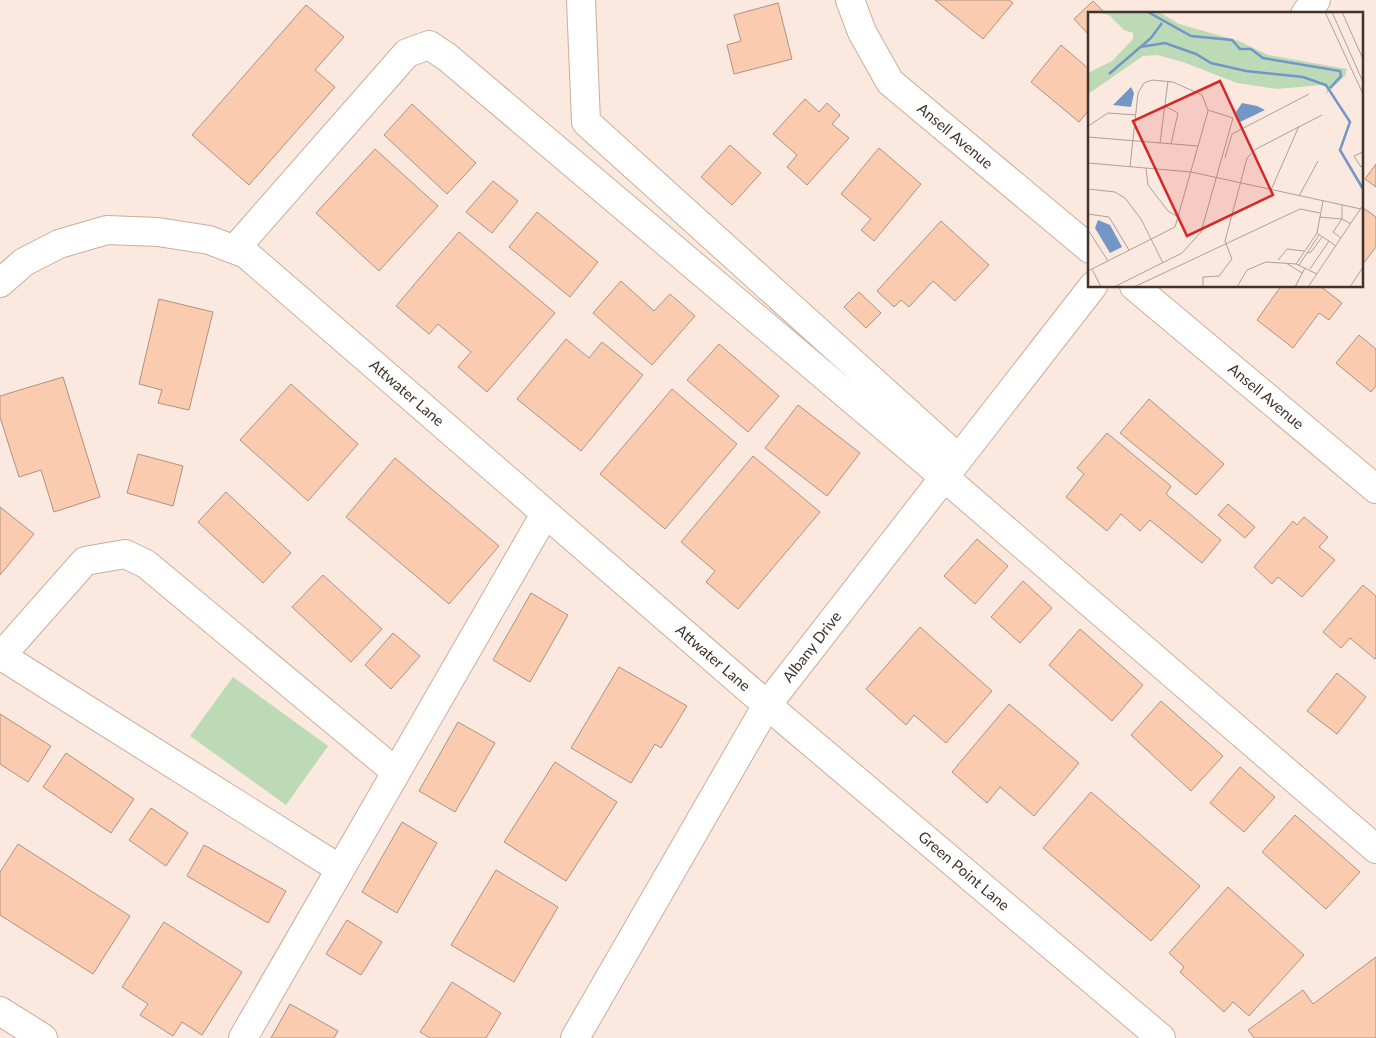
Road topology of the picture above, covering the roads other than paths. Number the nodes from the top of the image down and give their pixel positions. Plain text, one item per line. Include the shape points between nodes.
1 (581, 0) edge
2 (850, 0) edge
3 (1088, 247) edge
4 (235, 249) junction
5 (0, 283) edge
6 (1091, 288) edge
7 (1136, 288) edge
8 (951, 468) junction
9 (1376, 489) edge
10 (545, 514) junction
11 (1, 655) edge
12 (767, 705) junction
13 (396, 772) junction
14 (1376, 848) edge
15 (340, 869) junction
16 (0, 1012) edge
17 (1154, 1036) edge
18 (43, 1038) edge
19 (243, 1038) edge
20 (575, 1038) edge

1 - 8 street via 586,122
2 - 3 street, Ansell Avenue via 862,32 890,82
4 - 5 street, Attwater Lane via 209,240 158,232 107,230 59,244 24,262
4 - 8 street via 407,53 429,45
4 - 10 street, Attwater Lane via 246,254
6 - 8 street, Albany Drive
7 - 9 street, Ansell Avenue
8 - 12 street, Albany Drive
8 - 14 street
10 - 12 street, Attwater Lane
10 - 13 street
11 - 13 street via 85,561 124,554 146,564
11 - 15 street
12 - 17 street, Green Point Lane
12 - 20 street, Albany Drive
13 - 15 street
15 - 19 street
16 - 18 street

